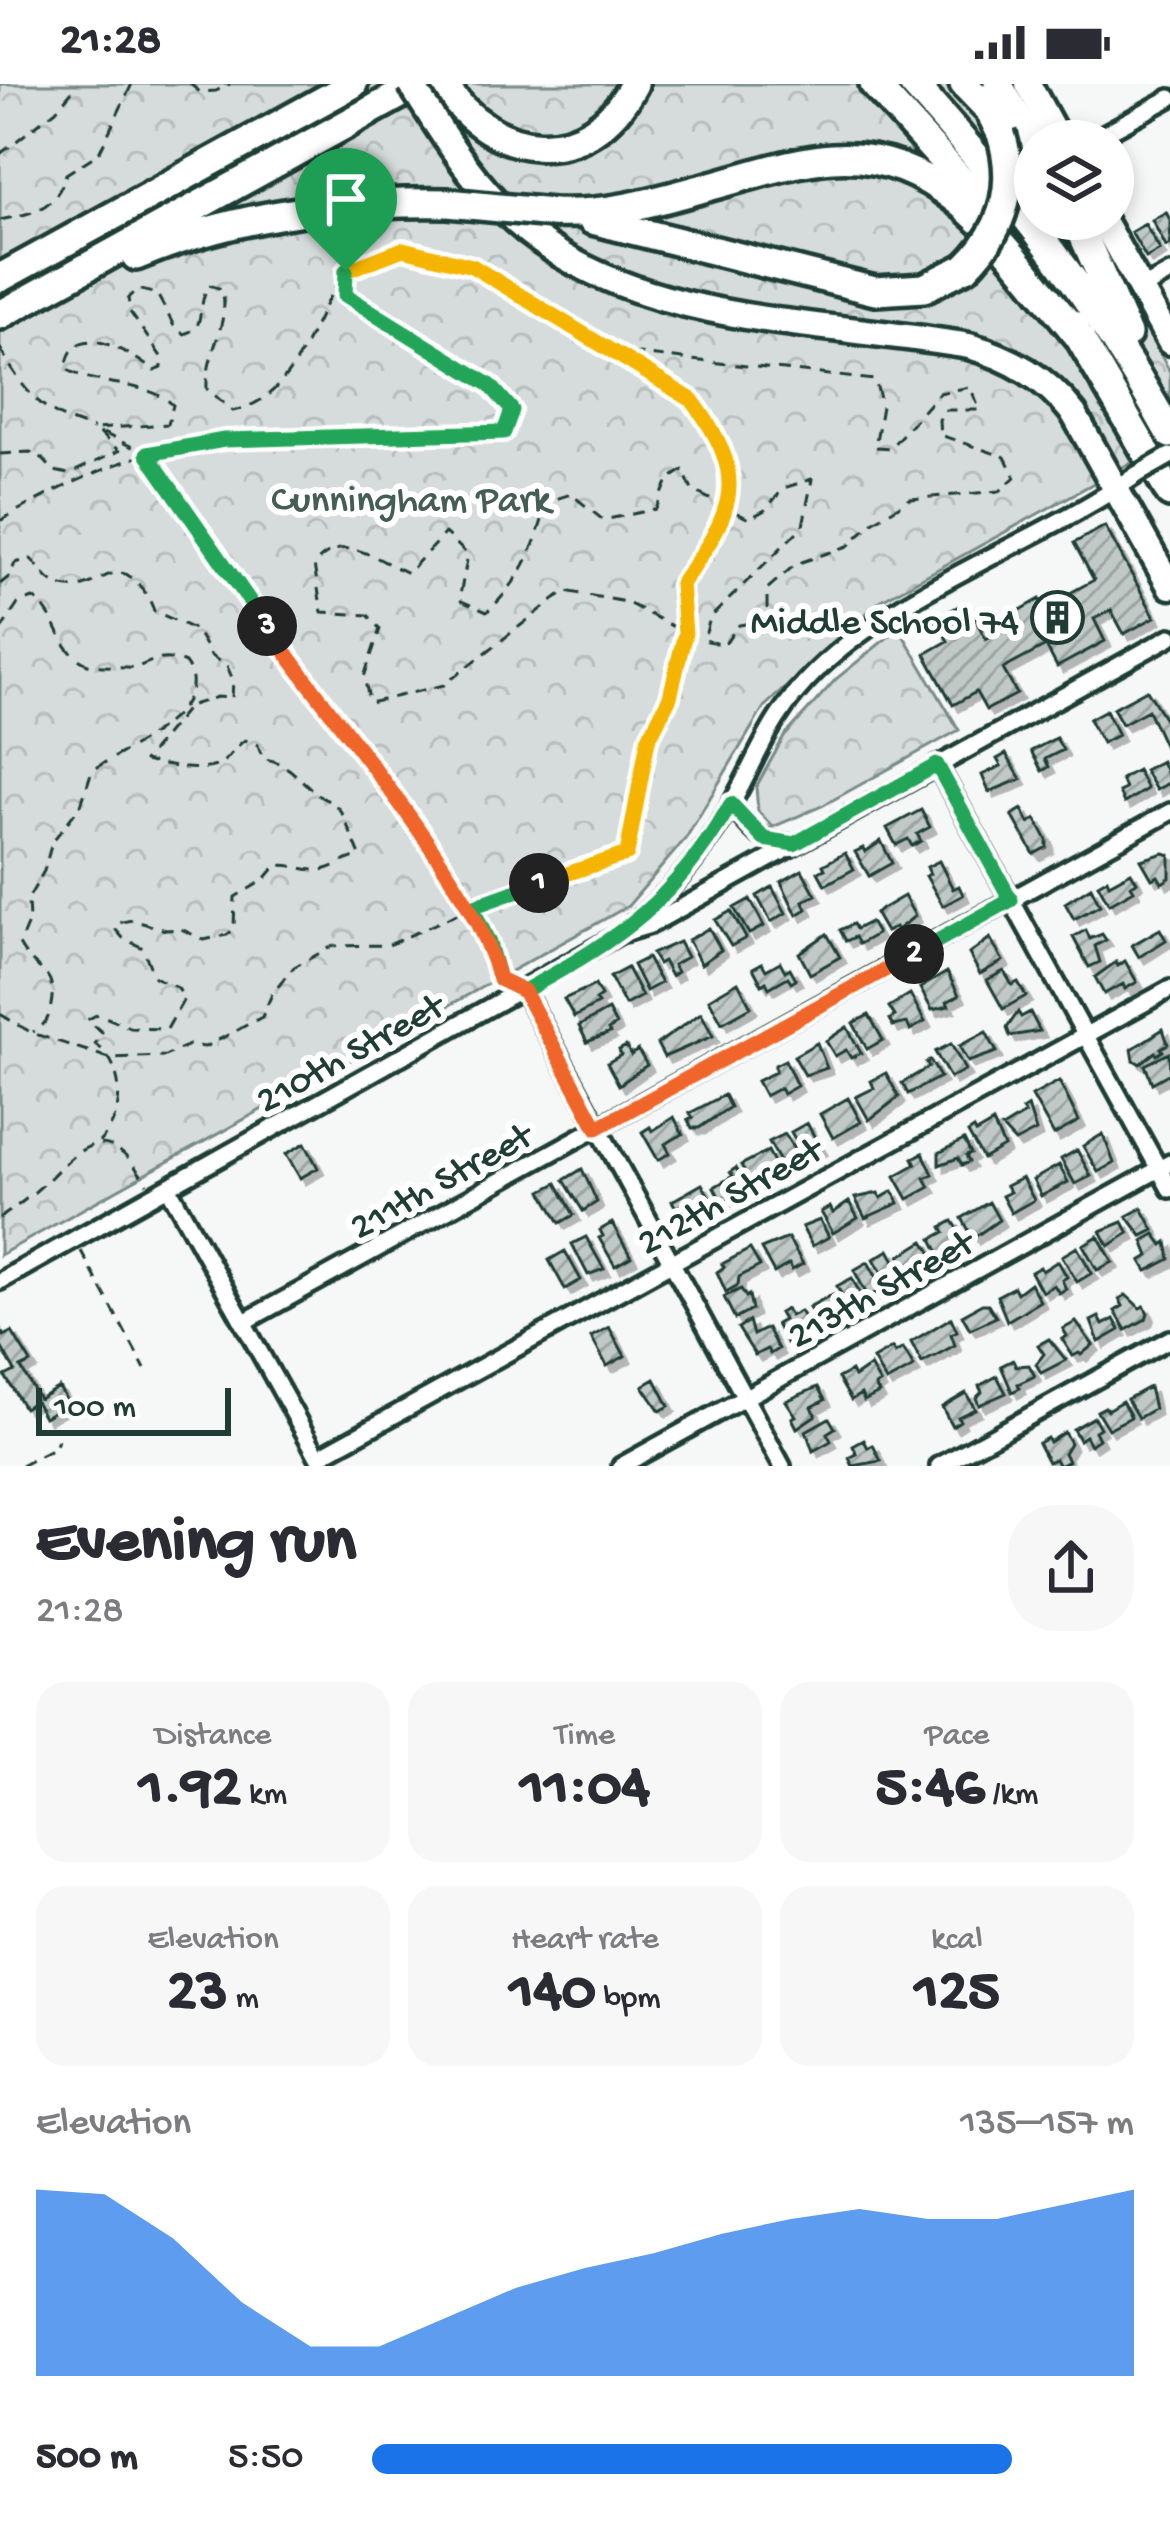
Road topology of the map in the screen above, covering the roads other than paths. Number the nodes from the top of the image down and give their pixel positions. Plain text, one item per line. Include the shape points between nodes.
1 (313, 84) edge
2 (353, 84) edge
3 (415, 84) edge
4 (634, 84) edge
5 (874, 84) edge
6 (913, 84) edge
7 (964, 84) edge
8 (1000, 84) edge
9 (1028, 84) edge
10 (1170, 98) edge
11 (444, 103) edge
12 (1014, 120) edge
13 (1048, 120) edge
14 (1130, 120) edge
15 (1014, 132) edge
16 (1014, 165) edge
17 (151, 195) junction
18 (553, 213) junction
19 (1085, 240) edge
20 (1114, 240) edge
21 (1170, 273) edge
22 (0, 278) edge
23 (1141, 289) junction
24 (0, 315) edge
25 (1081, 339) junction
26 (1170, 342) edge
27 (1168, 430) edge
28 (1170, 456) edge
29 (1115, 490) junction
30 (1170, 493) edge
31 (1170, 586) edge
32 (1170, 637) edge
33 (937, 765) junction
34 (731, 804) junction
35 (1170, 812) edge
36 (794, 844) junction
37 (1011, 900) junction
38 (620, 934) junction
39 (1170, 989) edge
40 (524, 991) junction
41 (1085, 1035) junction
42 (597, 1128) junction
43 (1165, 1166) edge
44 (1170, 1189) edge
45 (161, 1191) junction
46 (670, 1262) junction
47 (0, 1281) edge
48 (244, 1322) junction
49 (1170, 1339) edge
50 (745, 1397) junction
51 (321, 1461) edge
52 (621, 1466) edge
53 (782, 1466) edge
54 (939, 1466) edge

1 - 17 highway
2 - 17 highway
3 - 11 main road, bridge
3 - 24 highway
4 - 11 highway via 603,123 557,144 494,135
5 - 25 highway via 1000,226
6 - 27 highway via 1055,250
7 - 15 highway
8 - 12 highway
9 - 13 main road
10 - 14 street
11 - 29 main road via 480,184 568,259 695,306 969,346 1014,362 1064,401
16 - 18 highway, bridge via 991,238 965,267 924,288 875,291
17 - 22 highway
18 - 24 highway, bridge via 448,203 333,208 215,229
18 - 25 highway via 615,211 806,161 890,163 952,193
19 - 27 highway
20 - 23 main road
21 - 23 street
23 - 26 main road
25 - 30 highway
28 - 29 street, bridge
29 - 31 main road
29 - 34 street via 856,635 781,710
32 - 33 street, 210th Street
33 - 36 street, 210th Street
33 - 37 street
34 - 36 street via 764,839
34 - 38 street via 680,879
35 - 37 street, 211th Street
36 - 38 street, 210th Street
37 - 41 street
37 - 42 street, 211th Street
38 - 40 street, 210th Street
39 - 41 street, 212th Street
40 - 42 street
40 - 45 street, 210th Street
41 - 43 street
41 - 46 street, 212th Street
42 - 46 street
42 - 48 street, 211th Street
43 - 44 street
43 - 50 street, 213th Street
45 - 47 street, 210th Street
45 - 48 street
46 - 50 street
46 - 51 street, 212th Street
48 - 51 street
49 - 54 street
50 - 52 street, 213th Street
50 - 53 street

